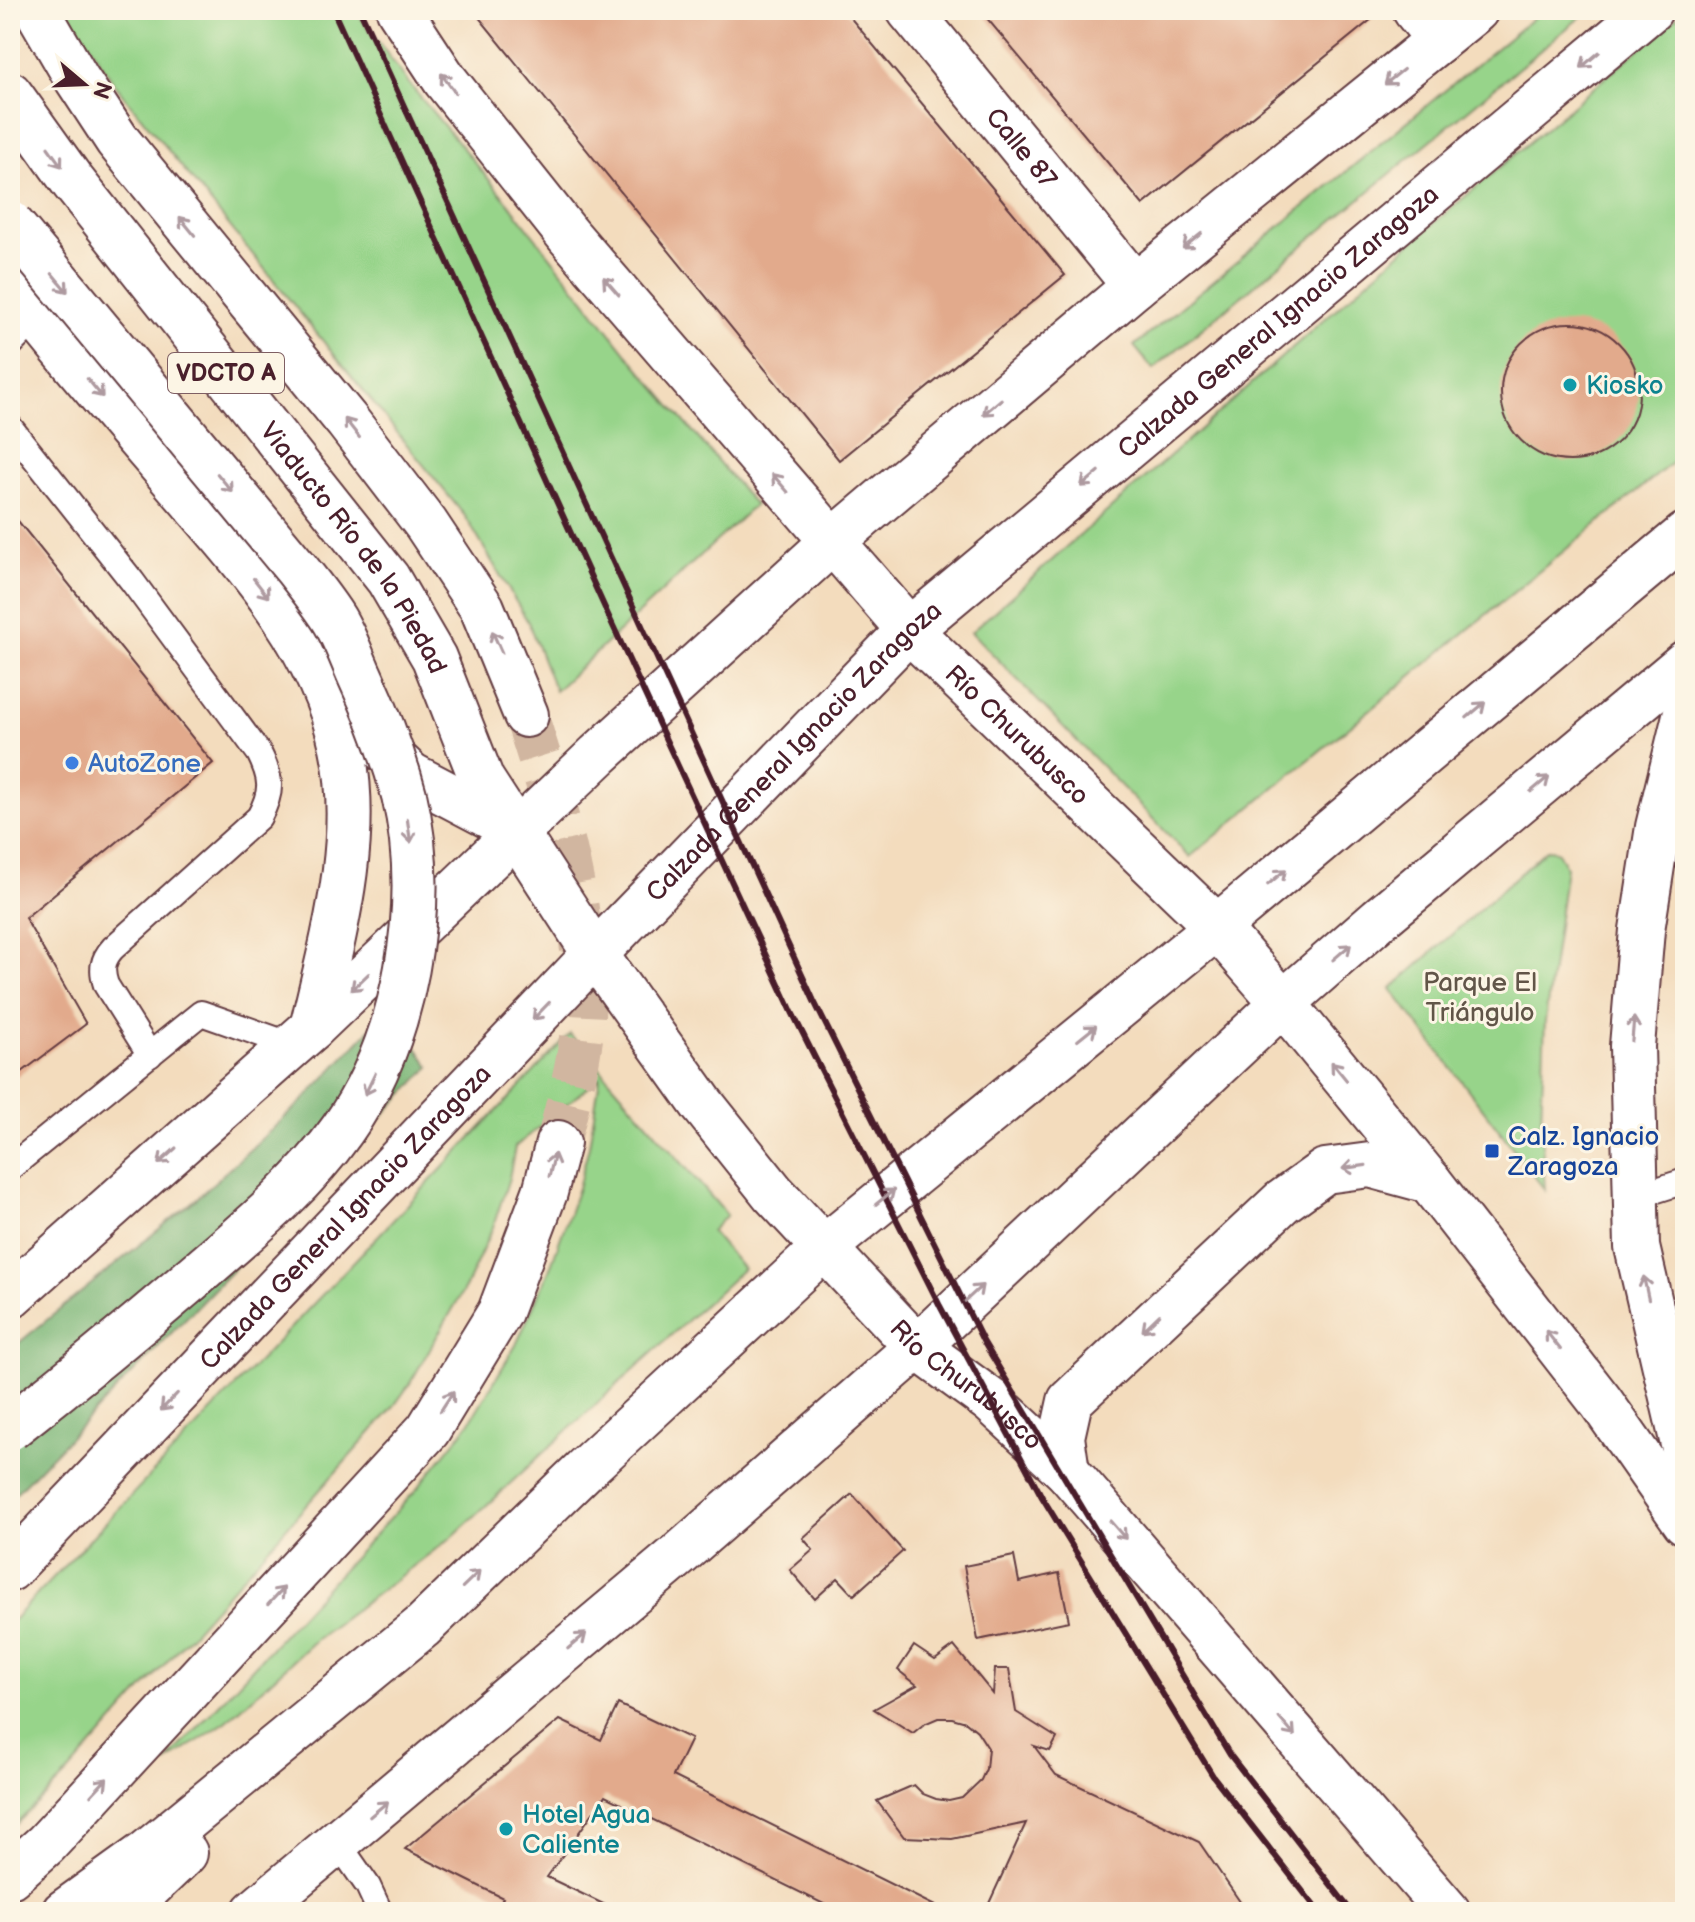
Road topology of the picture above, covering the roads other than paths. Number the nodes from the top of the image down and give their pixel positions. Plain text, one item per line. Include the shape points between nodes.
1 (37, 10) edge
2 (399, 10) edge
3 (909, 10) edge
4 (1476, 10) edge
5 (1650, 10) edge
6 (1427, 25) edge
7 (10, 94) edge
8 (10, 223) edge
9 (10, 284) edge
10 (1135, 286) junction
11 (23, 331) edge
12 (10, 427) edge
13 (1685, 535) edge
14 (831, 543) junction
15 (909, 630) junction
16 (1685, 663) edge
17 (324, 692) junction
18 (526, 715) tunnel mouth
19 (1685, 716) edge
20 (517, 831) junction
21 (1217, 927) junction
22 (595, 954) junction
23 (1283, 1003) junction
24 (302, 1036) junction
25 (150, 1055) junction
26 (558, 1143) tunnel mouth
27 (10, 1168) edge
28 (1429, 1181) junction
29 (1685, 1181) edge
30 (1635, 1197) junction
31 (825, 1247) junction
32 (10, 1296) edge
33 (917, 1347) junction
34 (10, 1428) edge
35 (1685, 1453) edge
36 (1067, 1471) junction
37 (1685, 1522) edge
38 (10, 1569) edge
39 (422, 1627) junction
40 (338, 1843) junction
41 (10, 1876) edge
42 (64, 1912) edge
43 (123, 1912) edge
44 (254, 1912) edge
45 (380, 1912) edge
46 (1448, 1912) edge

18 -> 1 main road via 482,608 426,524 117,140
14 -> 2 main road via 559,224 445,80
3 - 10 main road, Calle 87
4 - 6 main road
5 -> 15 main road, Calzada General Ignacio Zaragoza
6 -> 10 main road
7 -> 20 main road, Viaducto Río de la Piedad / VDCTO A via 73,182 388,579 434,658 482,780
8 -> 34 main road, bridge via 336,622 378,716 404,798 414,906 407,963 386,1049 341,1132 258,1222
9 - 11 main road
10 -> 14 main road
11 -> 17 main road via 223,538 288,621
12 - 25 lane via 141,594 268,771 270,788 259,817 113,948 103,963 106,985
21 -> 13 main road
14 - 15 main road, Río Churubusco
14 - 20 main road
15 - 21 main road, Río Churubusco
15 - 22 main road, Calzada General Ignacio Zaragoza
23 -> 16 main road
17 - 20 main road via 411,775
17 - 24 main road via 343,749 347,844 328,959
30 -> 19 main road via 1632,1046 1642,930 1658,827
20 - 22 main road, Río Churubusco
20 -> 24 main road
21 - 23 main road, Río Churubusco
31 -> 21 main road
22 - 31 main road, Río Churubusco via 702,1104 773,1193
22 -> 38 main road, Calzada General Ignacio Zaragoza
28 -> 23 main road, Río Churubusco
33 -> 23 main road
24 - 25 lane via 201,1013
24 -> 32 main road
25 - 27 lane
41 -> 26 main road via 46,1844 428,1430 500,1312
28 -> 36 main road via 1370,1165 1325,1171 1282,1202 1070,1401 1062,1437
37 -> 28 main road, Río Churubusco via 1601,1402
29 - 30 lane
35 -> 30 main road via 1637,1247
31 - 33 main road, Río Churubusco
39 -> 31 main road
33 - 36 main road, Río Churubusco via 991,1401
40 -> 33 main road
36 -> 46 main road, Río Churubusco
39 - 42 main road via 146,1853
39 - 43 main road
40 - 44 main road
40 - 45 lane

